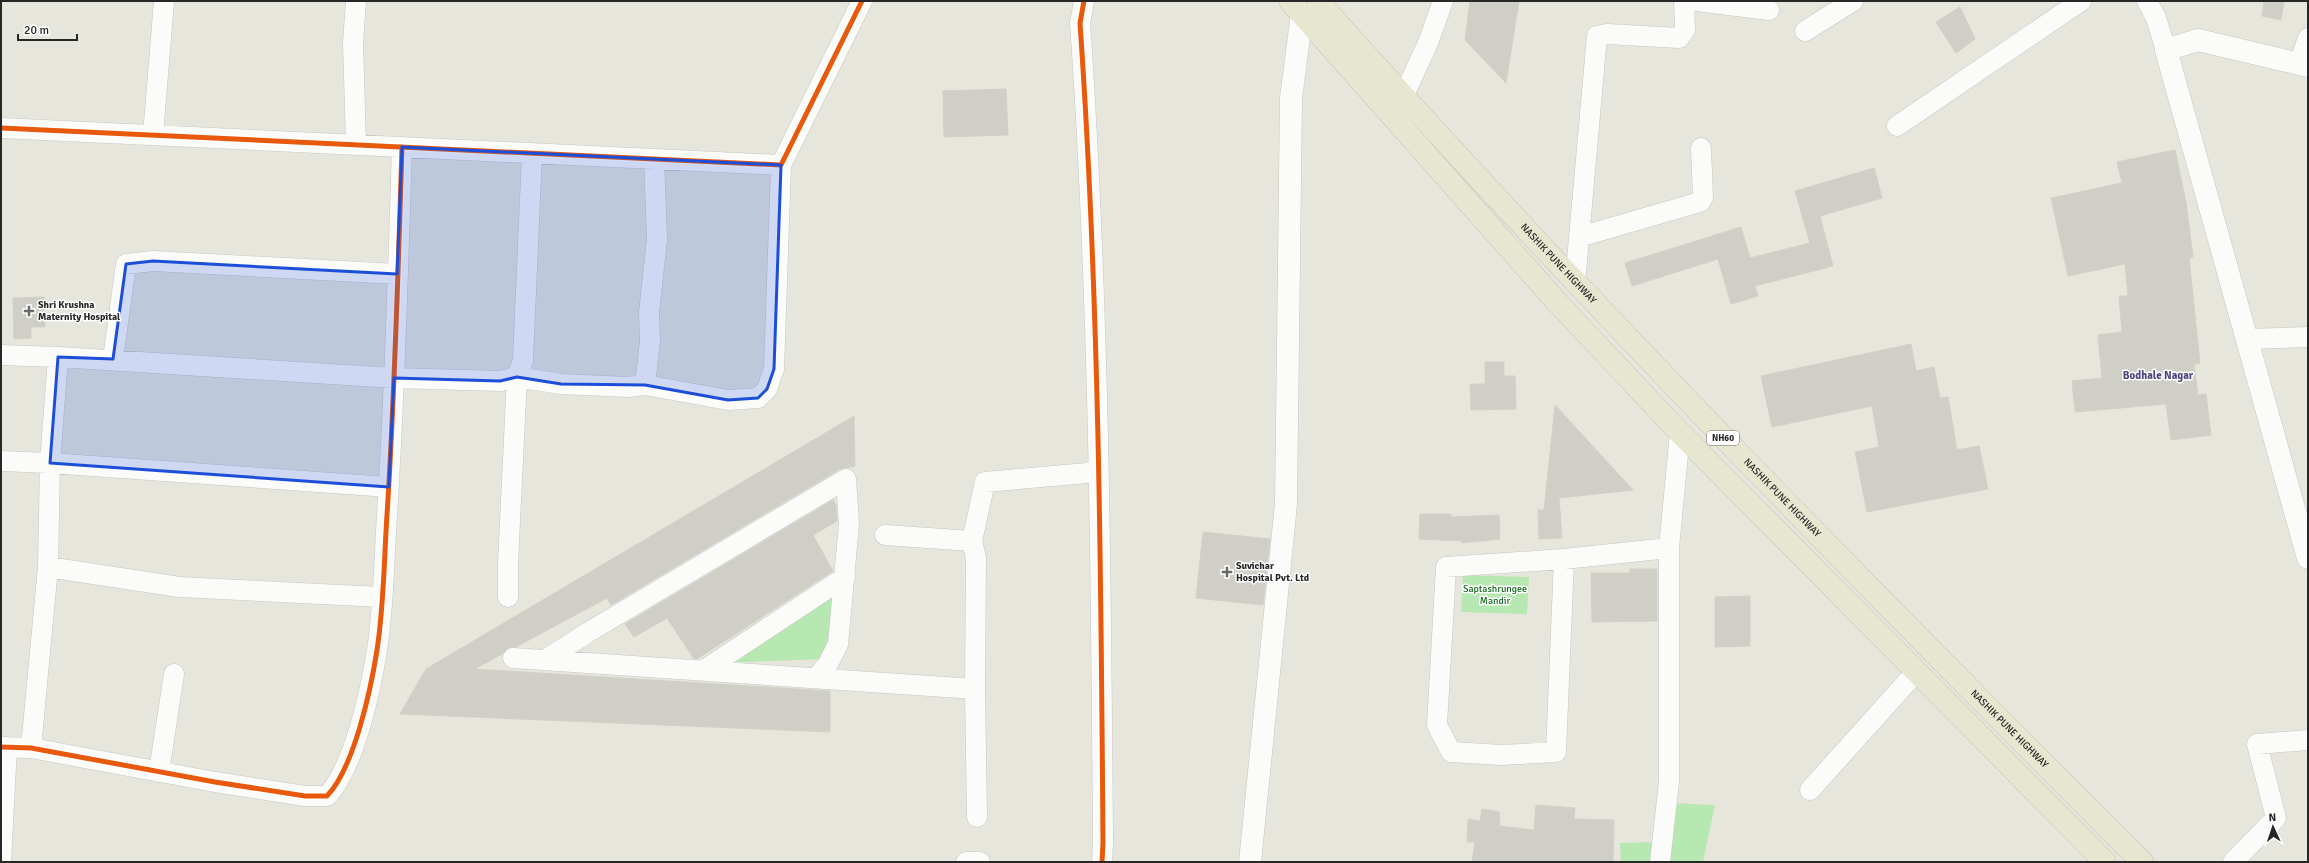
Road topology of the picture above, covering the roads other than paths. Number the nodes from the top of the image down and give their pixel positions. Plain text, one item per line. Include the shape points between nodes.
1 (164, 1) edge
2 (356, 1) edge
3 (862, 1) edge
4 (1084, 1) edge
5 (1443, 1) edge
6 (1684, 1) edge
7 (1696, 1) edge
8 (1853, 1) edge
9 (2080, 1) edge
10 (2147, 1) edge
11 (1304, 5) edge
12 (1769, 10) dead end
13 (1805, 31) dead end
14 (2308, 38) edge
15 (2166, 50) junction
16 (2304, 65) edge
17 (1403, 97) junction
18 (1897, 126) dead end
19 (1, 128) edge
20 (153, 135) junction
21 (356, 145) junction
22 (402, 147) junction
23 (1701, 148) dead end
24 (532, 153) junction
25 (654, 159) junction
26 (781, 165) junction
27 (1579, 237) junction
28 (398, 274) junction
29 (1575, 283) junction
30 (2308, 337) edge
31 (2246, 339) junction
32 (1, 355) edge
33 (58, 357) junction
34 (113, 359) junction
35 (517, 377) junction
36 (394, 378) junction
37 (645, 385) junction
38 (1680, 433) junction
39 (1, 462) edge
40 (50, 463) junction
41 (1099, 472) junction
42 (389, 487) junction
43 (885, 535) dead end
44 (972, 541) junction
45 (1669, 548) junction
46 (1564, 558) junction
47 (2308, 558) edge
48 (48, 567) junction
49 (845, 577) junction
50 (381, 597) junction
51 (508, 597) dead end
52 (513, 658) dead end
53 (545, 660) junction
54 (704, 670) junction
55 (1916, 672) junction
56 (174, 674) dead end
57 (816, 678) junction
58 (975, 689) junction
59 (2308, 740) edge
60 (4, 747) edge
61 (31, 748) junction
62 (159, 772) junction
63 (1810, 790) dead end
64 (977, 817) dead end
65 (1, 861) edge
66 (966, 862) edge
67 (980, 862) edge
68 (1102, 862) edge
69 (1250, 862) edge
70 (1660, 862) edge
71 (2105, 862) edge
72 (2142, 862) edge
73 (2233, 862) edge

1 - 20 street
2 - 21 street via 353,43
3 - 26 street
4 - 41 street via 1080,23 1090,160
5 - 17 street via 1428,43
6 - 27 street via 1685,30 1679,38 1607,34 1597,36
7 - 12 street
8 - 13 street
9 - 18 street
10 - 15 street via 2156,18
11 - 17 highway, NASHIK PUNE HIGHWAY / NH60
11 - 38 highway, NH60 via 1556,301
11 - 69 street via 1291,98 1286,504
14 - 16 street
15 - 16 street via 2198,40
15 - 31 street
17 - 29 highway, NASHIK PUNE HIGHWAY / NH60
19 - 20 street
20 - 21 street
21 - 22 street
22 - 24 street
22 - 28 street
23 - 27 street via 1703,198 1700,202
24 - 25 street
24 - 35 street via 523,360
25 - 26 street
25 - 37 street via 657,239
26 - 37 street via 774,369 767,389 758,398 728,400
27 - 29 street
28 - 34 street via 153,261 126,264
28 - 36 street
29 - 72 highway, NASHIK PUNE HIGHWAY / NH60 via 1862,582
30 - 31 street
31 - 47 street
32 - 33 street
33 - 34 street
33 - 40 street
34 - 36 street
35 - 36 street via 500,381
35 - 37 street via 561,384 628,387
35 - 51 street
36 - 42 street
38 - 45 street
38 - 55 highway, NH60
39 - 40 street
40 - 42 street
40 - 48 street
41 - 44 street via 986,482
41 - 68 street via 1104,843
42 - 50 street
43 - 44 street
44 - 58 street via 976,558
45 - 46 street
45 - 70 street via 1668,782
46 - 46 street via 1446,567 1437,725 1451,752 1502,755 1556,752
48 - 50 street via 180,587
48 - 61 street
49 - 53 street via 849,524 846,479
49 - 54 street
49 - 57 street via 838,644 832,659
50 - 62 street via 377,649 365,707 349,758 335,788 327,796 305,796
52 - 53 street
53 - 54 street
54 - 57 street
55 - 63 street
55 - 71 highway, NH60
56 - 62 street
57 - 58 street
58 - 64 street
59 - 73 street via 2256,744 2276,818
60 - 61 street
60 - 65 street
61 - 62 street
66 - 67 street

